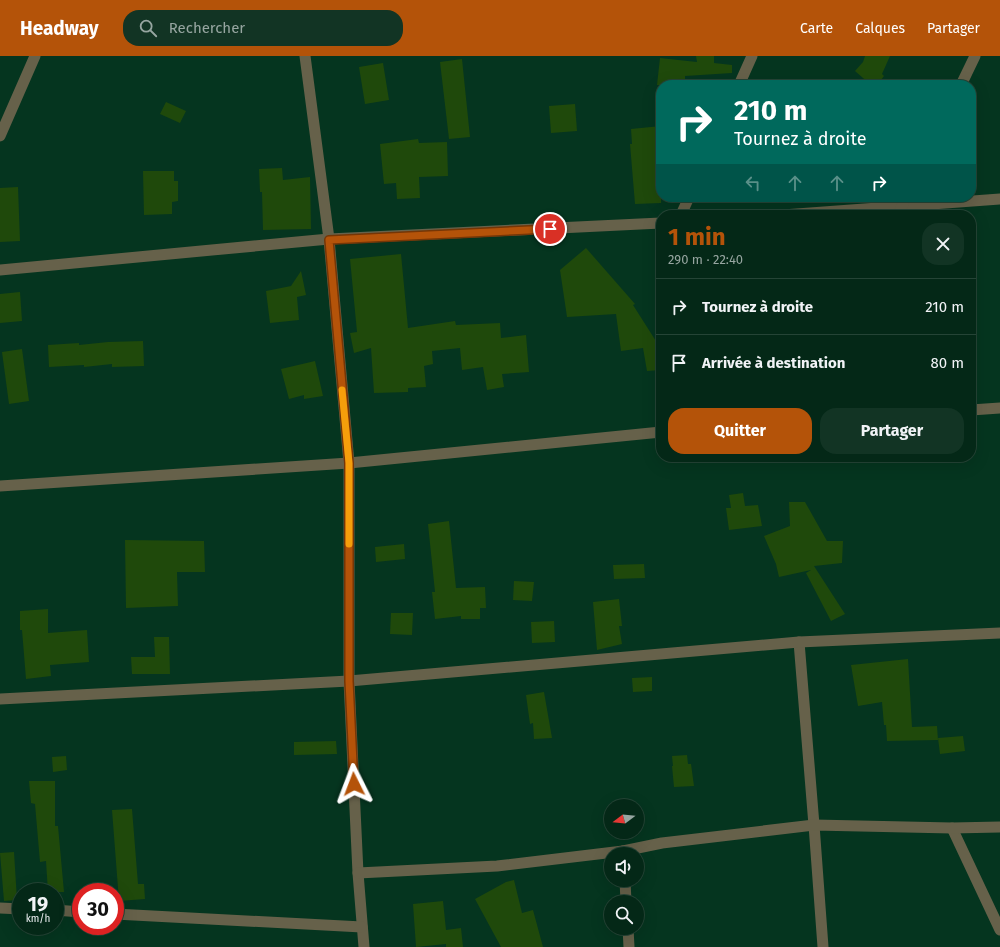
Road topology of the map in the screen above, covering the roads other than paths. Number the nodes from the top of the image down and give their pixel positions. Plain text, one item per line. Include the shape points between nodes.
1 (35, 56) edge
2 (305, 56) edge
3 (752, 56) edge
4 (975, 56) edge
5 (741, 80) edge
6 (963, 80) edge
7 (0, 136) edge
8 (1000, 199) edge
9 (976, 201) edge
10 (958, 202) edge
11 (901, 206) edge
12 (849, 210) edge
13 (656, 223) edge
14 (329, 240) junction
15 (0, 270) edge
16 (1000, 408) edge
17 (976, 410) edge
18 (656, 432) edge
19 (349, 463) junction
20 (0, 486) edge
21 (1000, 633) edge
22 (798, 642) junction
23 (349, 681) junction
24 (0, 700) edge
25 (814, 825) junction
26 (1000, 827) edge
27 (952, 828) junction
28 (644, 848) edge
29 (604, 855) edge
30 (358, 873) junction
31 (0, 908) edge
32 (12, 909) edge
33 (124, 914) edge
34 (362, 927) junction
35 (1000, 930) edge
36 (628, 935) edge
37 (364, 947) edge
38 (629, 947) edge
39 (823, 947) edge

1 - 7 street
2 - 14 street
3 - 5 street
4 - 6 street
8 - 9 street
10 - 11 street
11 - 12 street
13 - 14 street
14 - 15 street
14 - 19 street
16 - 17 street
18 - 19 street
19 - 20 street
19 - 23 street
21 - 22 street
22 - 23 street
22 - 25 street
23 - 24 street
23 - 30 street
25 - 27 street
25 - 28 street via 662,843
25 - 39 street
26 - 27 street
27 - 35 street
29 - 30 street via 497,866
30 - 34 street
31 - 32 street
33 - 34 street
34 - 37 street
36 - 38 street

